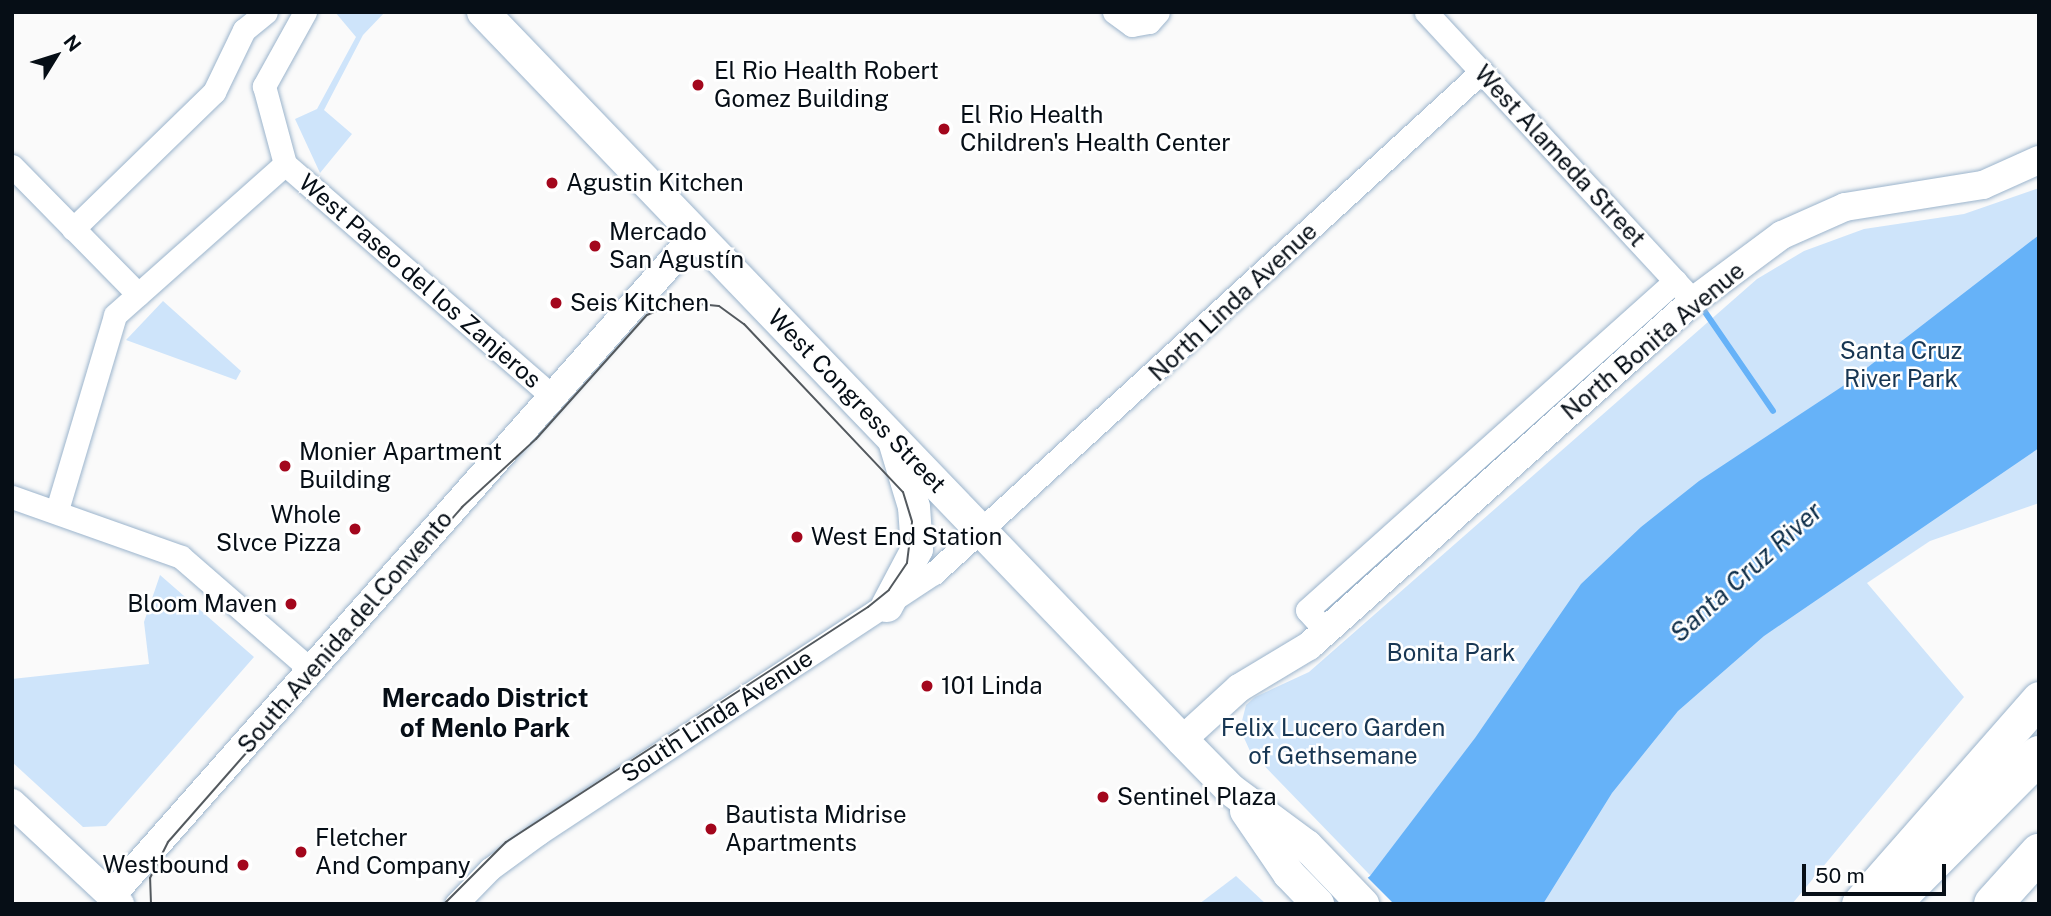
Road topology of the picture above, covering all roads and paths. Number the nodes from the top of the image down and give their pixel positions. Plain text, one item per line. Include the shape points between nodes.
1 (265, 12) edge
2 (305, 12) edge
3 (483, 12) edge
4 (1114, 12) edge
5 (1158, 12) edge
6 (1426, 12) edge
7 (1482, 71) junction
8 (2039, 160) edge
9 (285, 164) junction
10 (12, 166) edge
11 (74, 229) junction
12 (696, 234) junction
13 (1684, 291) junction
14 (138, 294) junction
15 (552, 396) junction
16 (894, 440) junction
17 (12, 496) edge
18 (57, 510) junction
19 (982, 531) junction
20 (887, 606) junction
21 (311, 670) junction
22 (2039, 699) edge
23 (1182, 740) junction
24 (2039, 755) edge
25 (1231, 790) junction
26 (12, 803) edge
27 (2039, 853) edge
28 (1309, 895) edge
29 (112, 901) edge
30 (456, 904) edge
31 (1363, 904) edge
32 (1859, 904) edge
33 (1891, 904) edge
34 (1993, 904) edge

1 - 11 street via 244,30 214,92
2 - 9 street, West Paseo del los Zanjeros via 264,86
3 - 12 main road, West Congress Street
4 - 5 street via 1132,25 1149,22
6 - 7 street, West Alameda Street
7 - 13 street, West Alameda Street
7 - 19 street, North Linda Avenue
8 - 13 street, North Bonita Avenue via 1983,185 1845,207 1782,235
9 - 14 street
9 - 15 street, West Paseo del los Zanjeros
10 - 11 street
11 - 14 street
12 - 15 street, South Avenida del Convento
12 - 16 main road, West Congress Street
13 - 23 street, North Bonita Avenue via 1326,631 1239,688
14 - 18 street via 115,315
15 - 21 street, South Avenida del Convento
16 - 19 main road, West Congress Street
16 - 20 main road via 914,508 917,549
17 - 18 street
18 - 21 street via 181,557
19 - 20 street, South Linda Avenue
19 - 23 main road, West Congress Street
20 - 30 street, South Linda Avenue via 539,833 490,869
21 - 29 street, South Avenida del Convento
22 - 32 main road
23 - 25 main road, West Congress Street
24 - 33 highway
25 - 28 main road, West Congress Street
25 - 31 main road, West Congress Street via 1307,846
26 - 29 street
27 - 34 highway

